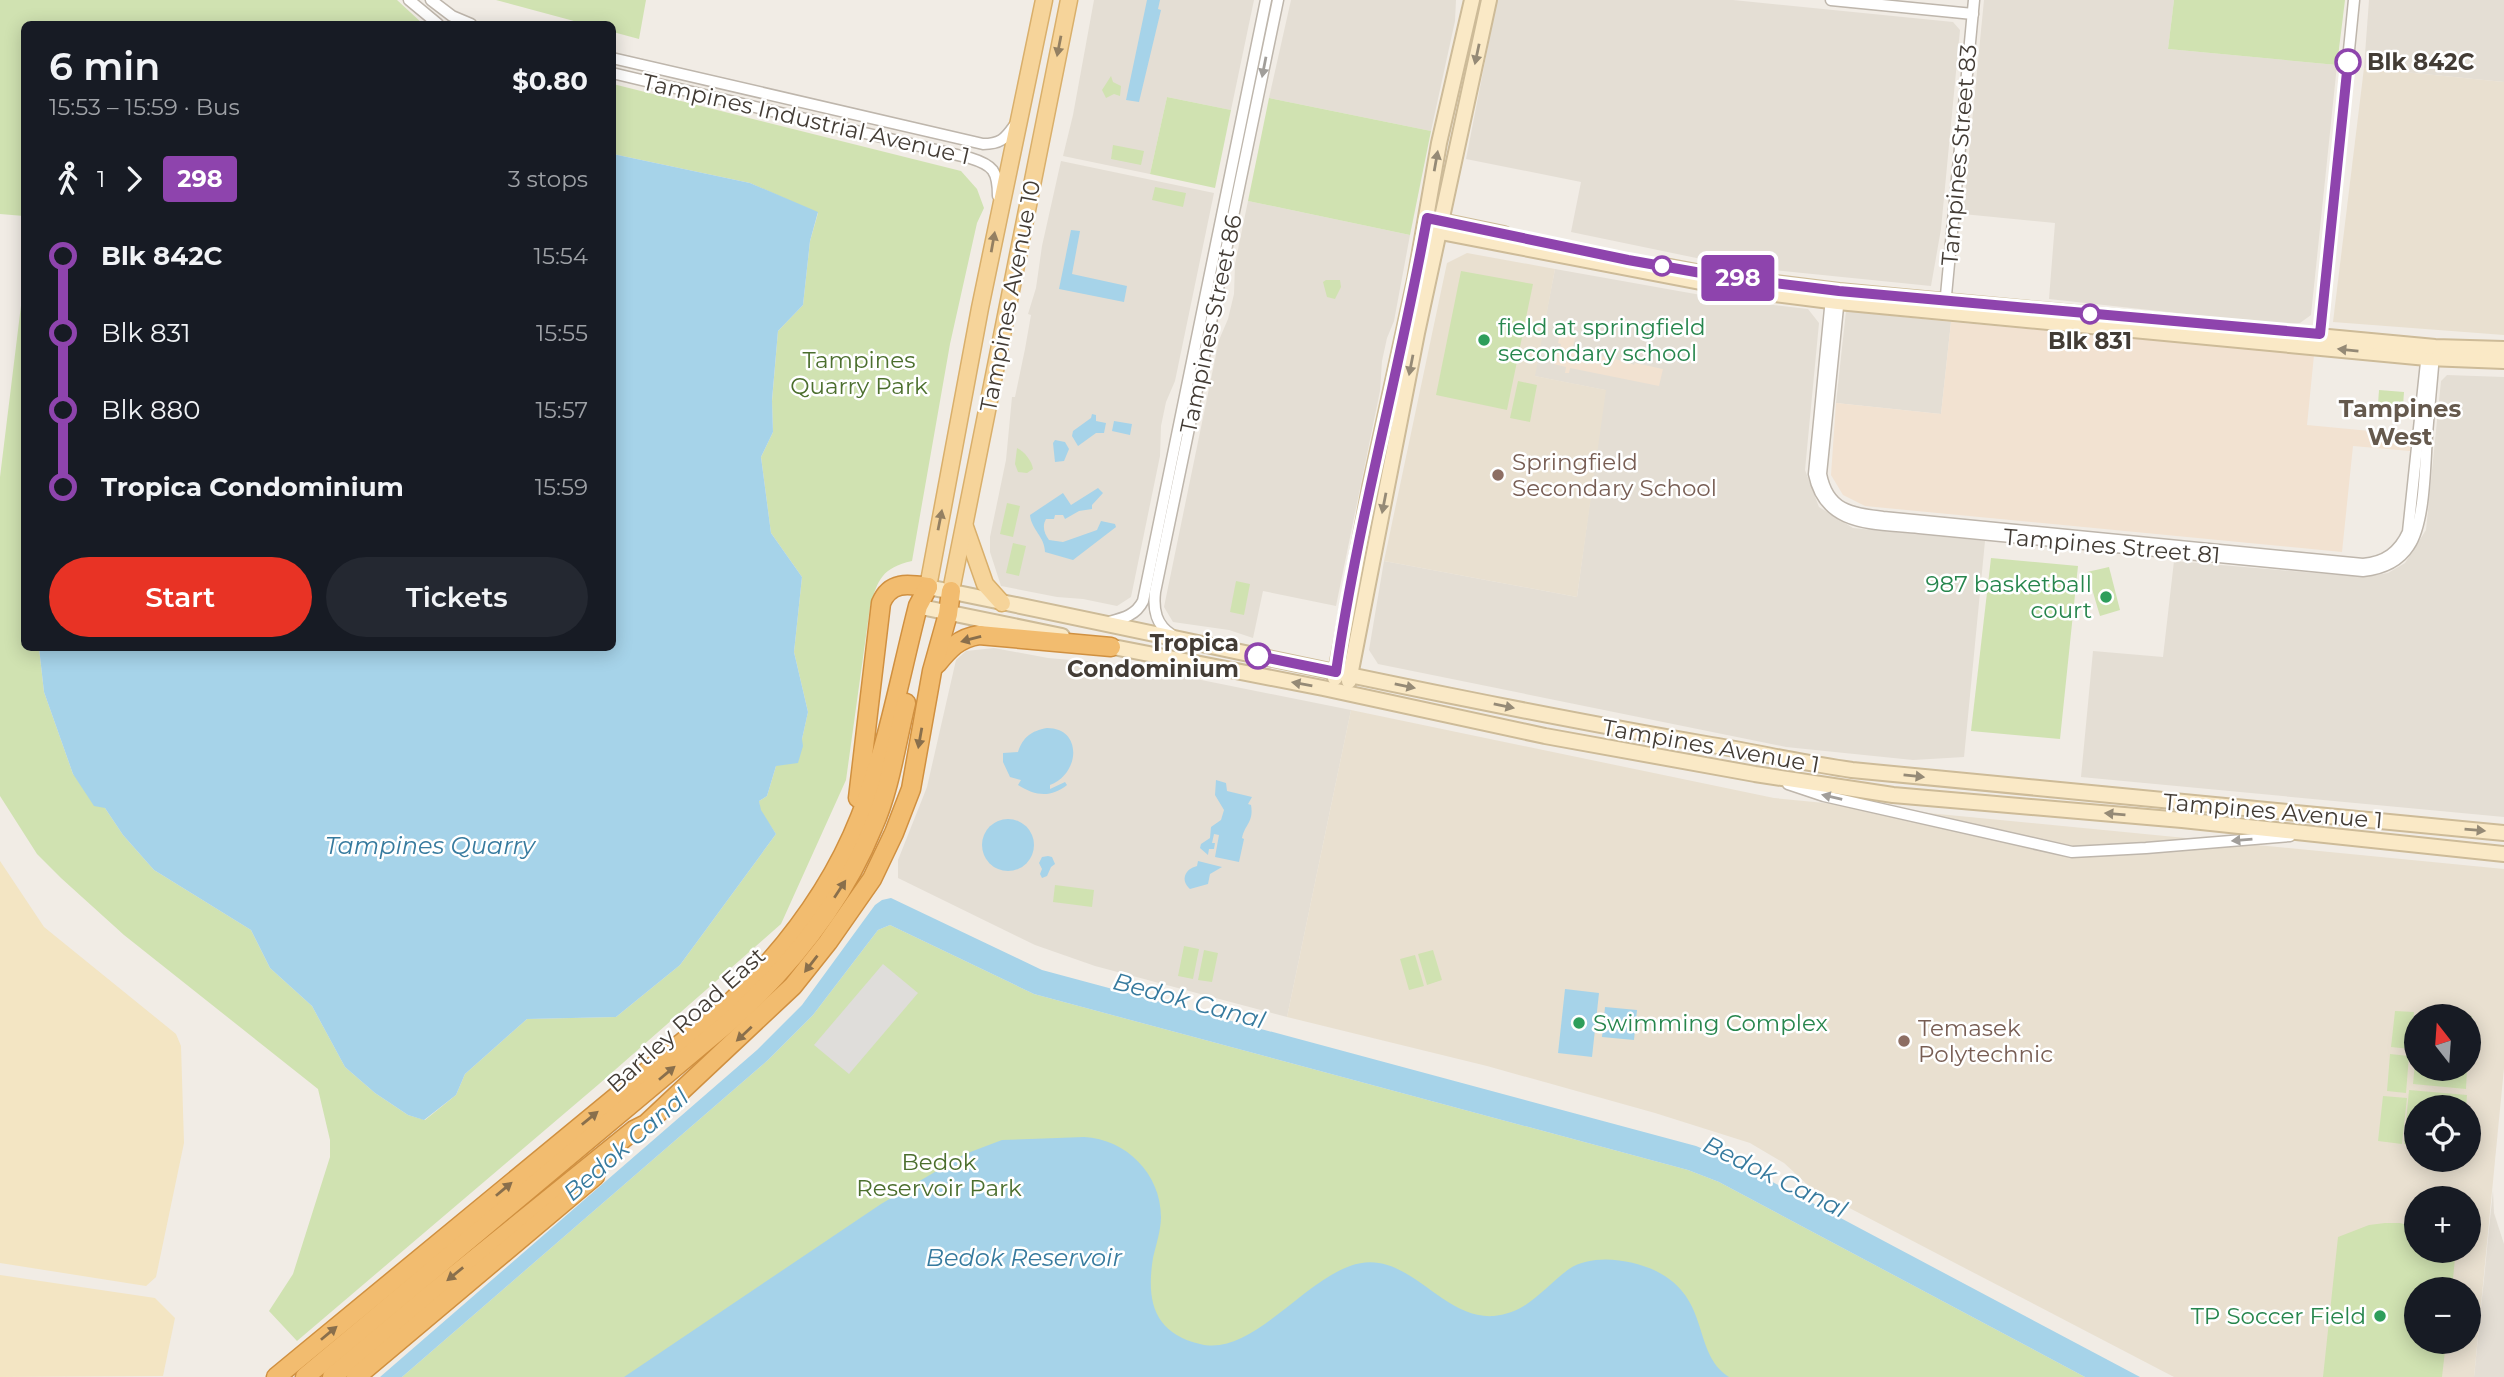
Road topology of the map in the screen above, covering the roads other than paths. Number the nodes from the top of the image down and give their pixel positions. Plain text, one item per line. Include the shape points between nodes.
1 (409, 0) edge
2 (431, 0) edge
3 (1044, 0) edge
4 (1069, 0) edge
5 (1266, 0) edge
6 (1278, 0) edge
7 (1472, 0) edge
8 (1489, 0) edge
9 (1831, 0) edge
10 (1974, 0) edge
11 (2354, 0) edge
12 (1973, 14) junction
13 (434, 21) edge
14 (464, 21) edge
15 (616, 59) edge
16 (616, 74) edge
17 (1020, 118) junction
18 (998, 214) junction
19 (1426, 224) junction
20 (1441, 226) junction
21 (1835, 296) junction
22 (1945, 305) junction
23 (2319, 341) junction
24 (2504, 349) edge
25 (2431, 352) junction
26 (2504, 361) edge
27 (965, 527) junction
28 (1359, 543) junction
29 (1375, 546) junction
30 (928, 587) junction
31 (951, 592) junction
32 (1002, 603) junction
33 (926, 608) junction
34 (948, 614) junction
35 (1105, 623) junction
36 (1179, 639) junction
37 (1111, 647) junction
38 (1272, 660) junction
39 (932, 671) junction
40 (1343, 673) junction
41 (1270, 678) junction
42 (1341, 691) junction
43 (1549, 716) junction
44 (1545, 736) junction
45 (1852, 770) junction
46 (1755, 774) junction
47 (1852, 789) junction
48 (2336, 818) junction
49 (2504, 833) edge
50 (2310, 834) junction
51 (2354, 838) junction
52 (2504, 854) edge
53 (813, 904) junction
54 (646, 1124) junction
55 (276, 1377) edge
56 (305, 1377) edge
57 (332, 1377) edge
58 (356, 1377) edge

1 - 13 street
2 - 14 street
3 - 17 main road, Tampines Avenue 10
4 -> 27 main road, Tampines Avenue 10
5 - 35 street, Tampines Street 86 via 1143,601 1125,618
6 -> 36 street, Tampines Street 86 via 1155,592 1156,616 1168,633
19 -> 7 main road
8 -> 20 main road
9 - 12 street
10 - 12 street, Tampines Street 83
11 - 23 street
12 - 22 street, Tampines Street 83
15 - 17 street, Tampines Industrial Avenue 1 via 983,144 1005,139
16 - 18 street, Tampines Industrial Avenue 1 via 988,163 998,184
17 - 18 main road, Tampines Avenue 10
30 -> 18 main road, Tampines Avenue 10
19 - 20 main road
19 - 28 main road
20 - 21 main road via 1742,290
20 -> 29 main road
21 - 22 main road
21 - 25 street, Tampines Street 81 via 1814,474 1820,495 1835,512 1861,521 1919,528 2363,571 2396,560 2415,534 2424,473
22 - 23 main road
23 - 25 main road
24 - 25 main road
25 - 26 main road
27 - 31 main road, Tampines Avenue 10
27 - 32 main road via 985,584
28 - 29 main road
28 - 40 main road
29 - 40 main road
30 - 31 main road, Tampines Avenue 1
30 - 33 highway, Bartley Road East
30 - 53 highway via 918,606 860,818
30 - 53 highway via 899,585 885,594 881,603 859,793 838,853
31 - 32 main road, Tampines Avenue 1
31 - 34 highway, Bartley Road East
32 - 35 main road, Tampines Avenue 1
33 - 34 main road, Tampines Avenue 1
56 -> 33 highway, Bartley Road East via 736,1016 804,944 857,863 874,826
34 - 37 main road, Tampines Avenue 1
34 - 39 highway, Bartley Road East
35 - 36 main road, Tampines Avenue 1
36 - 38 main road, Tampines Avenue 1
37 -> 39 highway via 979,635 949,648
37 - 41 main road, Tampines Avenue 1
38 - 40 main road, Tampines Avenue 1
38 - 41 main road via 1276,669
39 -> 54 highway, Bartley Road East via 911,789 872,878 793,986
40 - 42 main road
40 -> 43 main road, Tampines Avenue 1
42 -> 41 main road, Tampines Avenue 1
42 - 44 main road, Tampines Avenue 1
43 - 44 main road via 1550,730
43 - 45 main road, Tampines Avenue 1
44 - 46 main road, Tampines Avenue 1
45 - 47 main road via 1847,780
45 -> 48 main road, Tampines Avenue 1
46 - 47 main road, Tampines Avenue 1
50 -> 46 street, Tampines Avenue 1 via 2072,852 1824,796
50 -> 47 main road, Tampines Avenue 1
48 -> 49 main road, Tampines Avenue 1
48 - 51 main road
49 - 52 main road
50 - 51 main road, Tampines Avenue 1
51 - 52 main road, Tampines Avenue 1
55 -> 53 highway via 730,1003 793,935
54 -> 57 highway, Bartley Road East
54 - 58 highway via 579,1191

